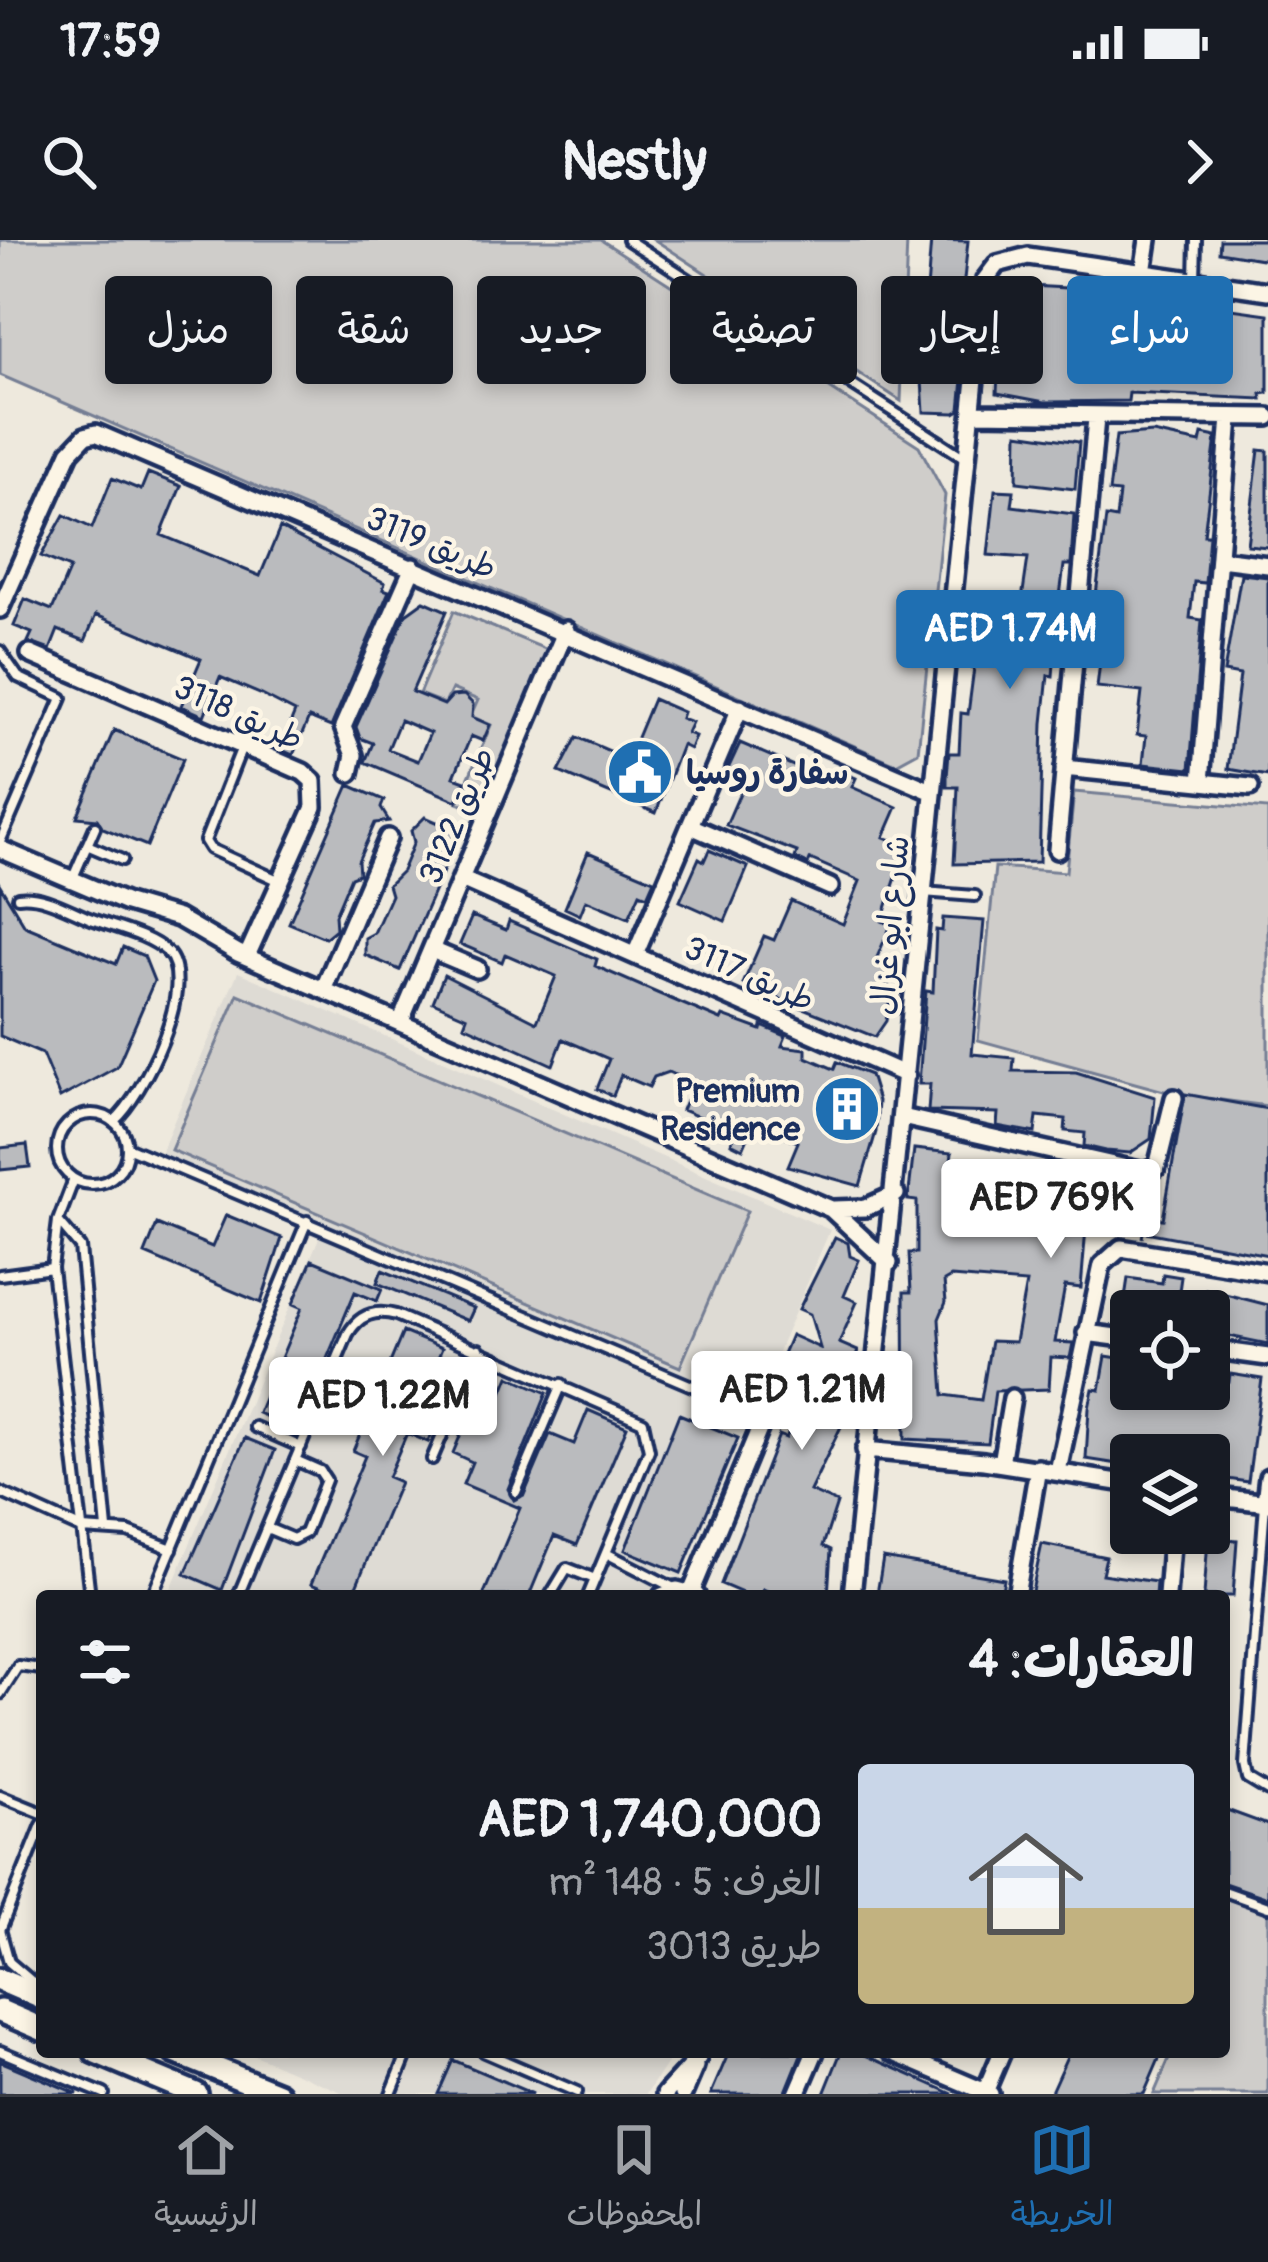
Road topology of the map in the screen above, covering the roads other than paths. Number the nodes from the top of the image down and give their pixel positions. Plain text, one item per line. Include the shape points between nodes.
1 (628, 240) edge
2 (1148, 240) edge
3 (1196, 240) edge
4 (1143, 272) junction
5 (1166, 276) edge
6 (1195, 276) edge
7 (1233, 286) edge
8 (1268, 291) edge
9 (974, 413) junction
10 (1230, 417) junction
11 (1268, 417) edge
12 (1096, 418) junction
13 (969, 461) junction
14 (1220, 559) junction
15 (1268, 565) edge
16 (413, 567) junction
17 (0, 608) edge
18 (566, 630) junction
19 (0, 651) edge
20 (30, 654) dead end
21 (740, 708) junction
22 (242, 746) junction
23 (1064, 768) junction
24 (350, 773) dead end
25 (1202, 782) junction
26 (1250, 787) dead end
27 (932, 790) junction
28 (95, 827) dead end
29 (693, 827) junction
30 (388, 838) dead end
31 (0, 845) edge
32 (87, 845) junction
33 (1057, 850) dead end
34 (122, 860) dead end
35 (461, 879) junction
36 (72, 880) junction
37 (281, 881) junction
38 (830, 887) dead end
39 (922, 892) junction
40 (975, 896) dead end
41 (18, 897) dead end
42 (432, 950) junction
43 (635, 955) junction
44 (247, 956) junction
45 (477, 969) dead end
46 (324, 988) junction
47 (400, 1023) junction
48 (906, 1075) junction
49 (1174, 1098) dead end
50 (902, 1117) junction
51 (114, 1121) junction
52 (127, 1147) junction
53 (74, 1179) junction
54 (896, 1194) junction
55 (831, 1209) junction
56 (58, 1221) junction
57 (307, 1221) junction
58 (889, 1263) junction
59 (52, 1268) junction
60 (1268, 1273) edge
61 (0, 1276) edge
62 (1086, 1333) junction
63 (1110, 1336) edge
64 (479, 1349) junction
65 (1230, 1352) edge
66 (1268, 1357) edge
67 (562, 1384) junction
68 (775, 1391) dead end
69 (1012, 1398) dead end
70 (764, 1416) junction
71 (255, 1427) dead end
72 (301, 1447) junction
73 (865, 1450) junction
74 (432, 1459) dead end
75 (295, 1460) junction
76 (1001, 1463) junction
77 (1038, 1468) junction
78 (1058, 1471) junction
79 (1268, 1477) edge
80 (1110, 1480) edge
81 (0, 1492) edge
82 (516, 1492) dead end
83 (1230, 1499) edge
84 (1267, 1503) edge
85 (267, 1528) junction
86 (82, 1529) junction
87 (106, 1529) junction
88 (172, 1549) junction
89 (606, 1553) junction
90 (1170, 1554) edge
91 (595, 1579) junction
92 (1263, 1588) edge
93 (89, 1590) edge
94 (155, 1590) edge
95 (241, 1590) edge
96 (554, 1590) edge
97 (590, 1590) edge
98 (675, 1590) edge
99 (684, 1590) edge
100 (853, 1590) edge
101 (1017, 1590) edge
102 (1167, 1590) edge
103 (1258, 1603) junction
104 (1268, 1607) edge
105 (36, 1668) edge
106 (0, 1694) edge
107 (1268, 1791) edge
108 (0, 1796) edge
109 (36, 1811) edge
110 (36, 1840) edge
111 (1230, 1893) edge
112 (1268, 1907) edge
113 (0, 1929) edge
114 (0, 1980) edge
115 (36, 1988) edge
116 (36, 1992) edge
117 (0, 2011) edge
118 (36, 2026) edge
119 (0, 2051) edge
120 (110, 2058) edge
121 (190, 2058) edge
122 (406, 2058) edge
123 (498, 2058) edge
124 (697, 2058) edge
125 (699, 2058) edge
126 (812, 2058) edge
127 (906, 2058) edge
128 (1000, 2058) edge
129 (577, 2092) edge
130 (987, 2093) edge
131 (104, 2094) edge
132 (196, 2094) edge
133 (278, 2094) edge
134 (391, 2094) edge
135 (665, 2094) edge
136 (683, 2094) edge
137 (797, 2094) edge

1 - 13 lane
2 - 4 street
3 - 6 lane
4 - 5 street
4 - 9 street, شارع ابو غزال via 1028,256 997,264 981,299
7 - 8 street
9 - 12 street
9 - 13 street, شارع ابو غزال
10 - 11 street
10 - 12 street
10 - 14 street
12 - 23 street
13 - 27 street, شارع ابو غزال
14 - 15 street
14 - 25 street
16 - 17 street, طريق 3119 via 96,433 70,452
16 - 18 street, طريق 3119
16 - 24 street via 343,728 354,754
18 - 21 street, طريق 3119
18 - 35 street, طريق 3122
19 - 31 lane via 18,677 62,698
20 - 22 street, طريق 3118
21 - 27 street, طريق 3119
21 - 29 street, طريق 3117
22 - 37 street, طريق 3118 via 304,772 316,788
22 - 37 lane via 205,842
23 - 25 street
23 - 33 street
25 - 26 street
27 - 39 street, شارع ابو غزال
28 - 32 lane
29 - 38 street
29 - 43 street, طريق 3117
30 - 46 street
31 - 36 street
32 - 34 lane
32 - 36 lane
35 - 42 street, طريق 3122
35 - 43 street, طريق 3117
36 - 44 street via 178,918
37 - 44 street, طريق 3118
39 - 40 lane
39 - 48 street, شارع ابو غزال
41 - 51 lane via 44,899 163,948 177,969 175,1005 134,1100
42 - 45 street
42 - 47 street, طريق 3122
43 - 48 street, طريق 3117
44 - 46 street
46 - 47 street
47 - 55 street
48 - 50 street, شارع ابو غزال
49 - 50 street via 1156,1168 1144,1172
50 - 54 street, شارع ابو غزال
51 - 52 lane
51 - 53 lane via 89,1113 66,1125 58,1159
52 - 53 lane via 114,1177
52 - 57 lane
53 - 56 lane
54 - 55 street via 865,1208
54 - 58 street, شارع ابو غزال
55 - 58 street
56 - 59 lane
56 - 87 lane via 80,1247
57 - 70 lane
57 - 88 lane
58 - 73 street, شارع ابو غزال
59 - 61 lane
59 - 86 lane
60 - 62 street via 1120,1248 1109,1253
62 - 63 street
62 - 78 street
64 - 67 lane
64 - 72 lane via 387,1312 362,1317
64 - 74 lane
65 - 66 street
67 - 82 lane
67 - 89 lane via 632,1413 649,1435
68 - 70 street
69 - 76 street
70 - 99 street
71 - 72 lane
72 - 75 lane
73 - 76 street
73 - 100 street, شارع ابو غزال
75 - 85 lane
75 - 85 lane via 325,1476 319,1501 299,1538
76 - 77 street
77 - 78 street
77 - 101 street
78 - 80 street
79 - 84 street
81 - 86 lane
83 - 84 street
84 - 92 lane
85 - 95 lane
86 - 87 lane
86 - 93 lane
87 - 88 lane
88 - 94 lane
89 - 91 lane
89 - 98 lane
90 - 102 street
91 - 96 lane via 567,1568
91 - 97 lane
92 - 103 lane
103 - 104 lane
103 - 107 lane via 1245,1772
105 - 106 lane via 18,1666
108 - 109 lane
110 - 113 lane
111 - 112 lane
113 - 115 lane via 9,1962
114 - 116 main road
117 - 118 main road
119 - 131 lane
120 - 132 main road
121 - 133 main road
122 - 134 lane
123 - 129 lane
124 - 135 street
125 - 136 street
126 - 137 street
127 - 130 street
128 - 130 street

